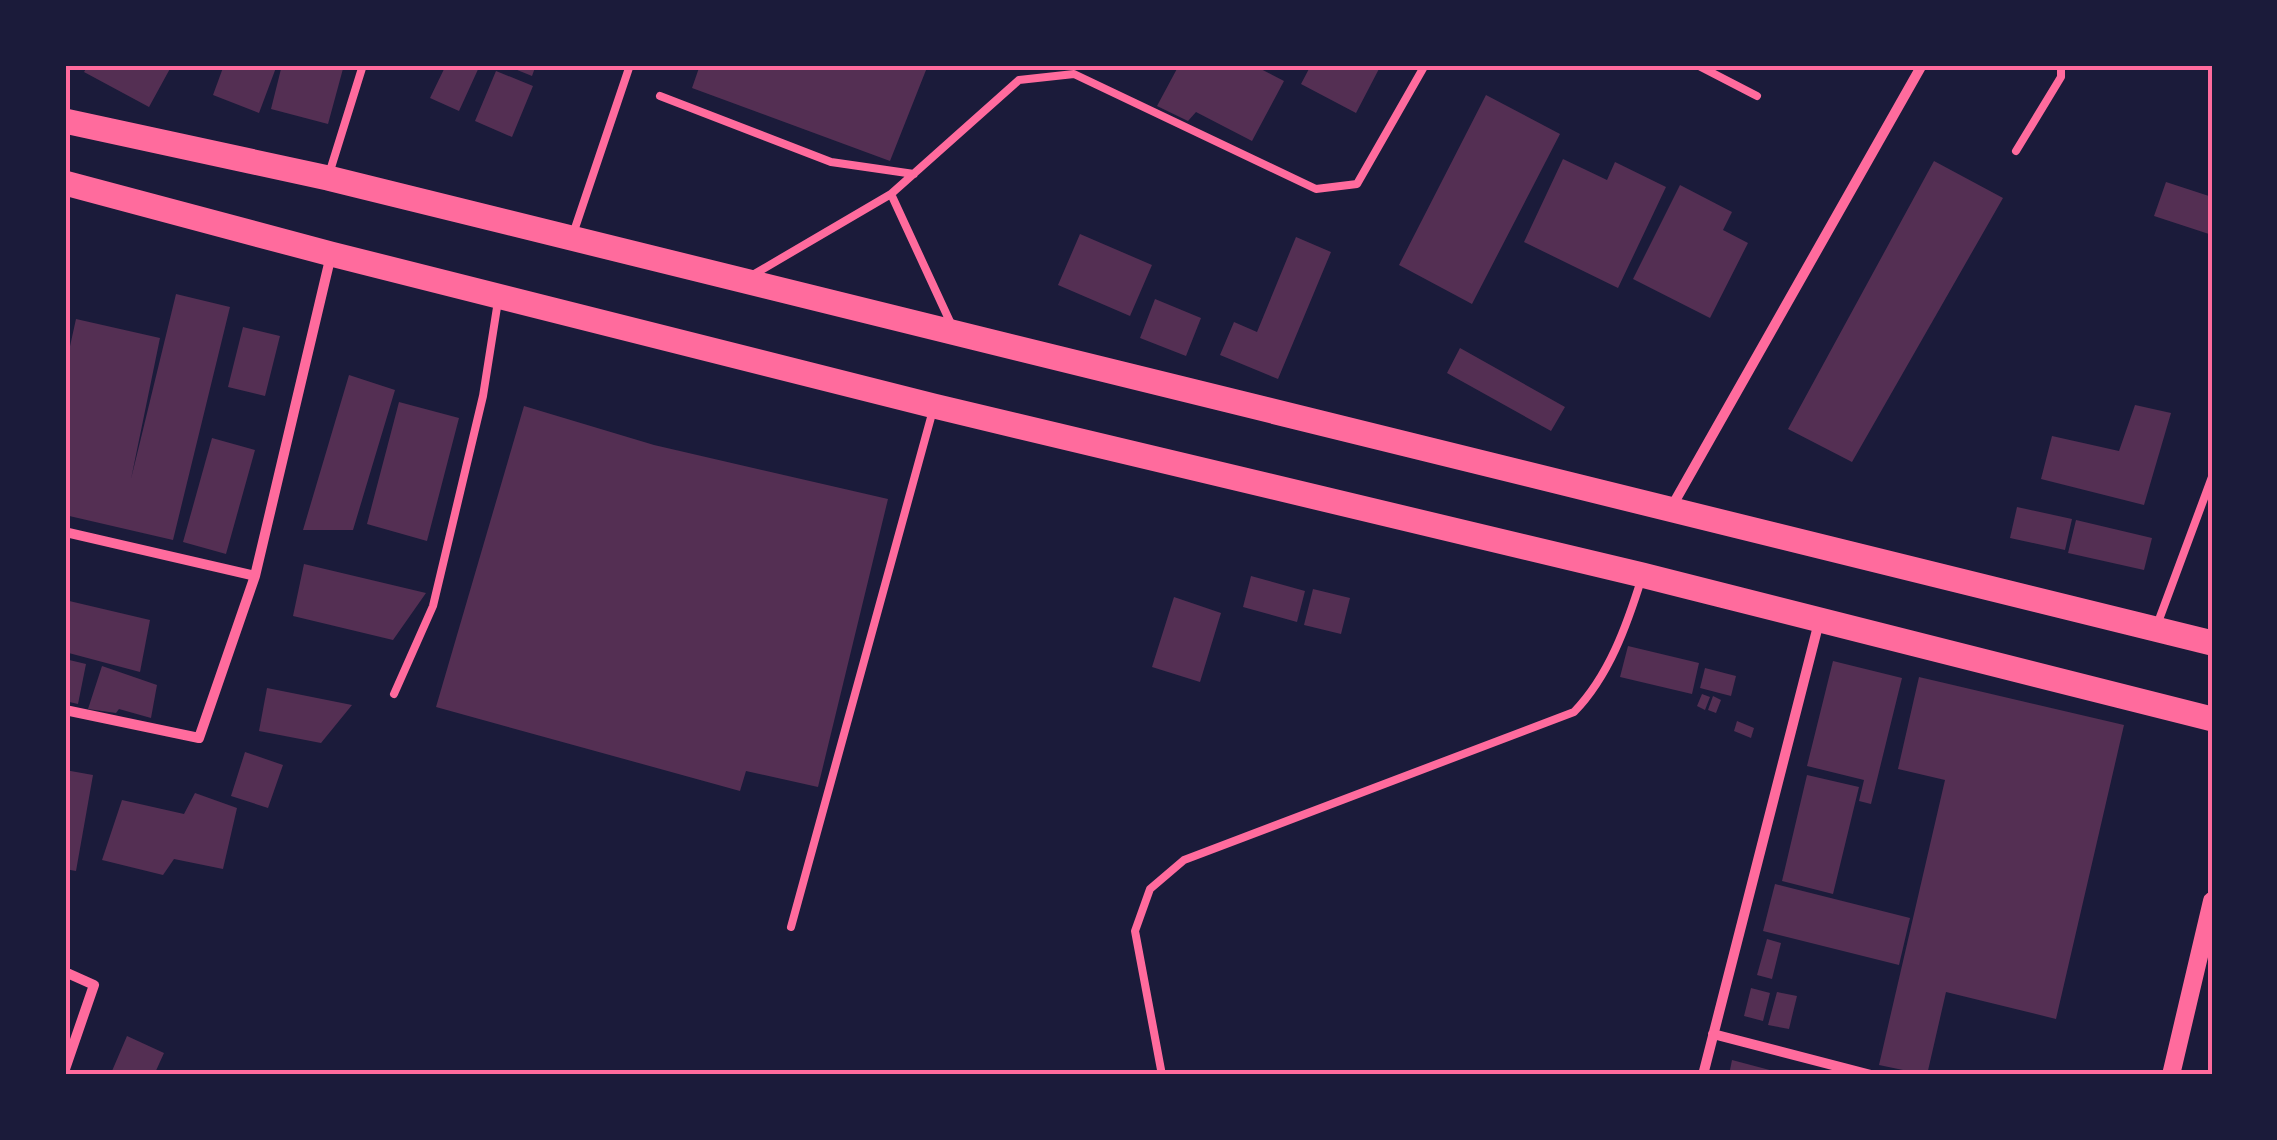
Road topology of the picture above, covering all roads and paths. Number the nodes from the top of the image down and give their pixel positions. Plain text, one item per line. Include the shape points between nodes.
1 (363, 65) edge
2 (630, 65) edge
3 (1068, 65) edge
4 (1426, 65) edge
5 (1696, 65) edge
6 (1922, 65) edge
7 (2061, 65) edge
8 (1074, 74) junction
9 (660, 96) dead end
10 (1757, 96) dead end
11 (65, 121) edge
12 (2016, 151) dead end
13 (914, 174) junction
14 (328, 178) junction
15 (65, 183) edge
16 (891, 194) junction
17 (572, 239) junction
18 (331, 254) junction
19 (741, 281) junction
20 (499, 297) junction
21 (956, 334) junction
22 (934, 406) junction
23 (2212, 476) edge
24 (1669, 512) junction
25 (65, 532) edge
26 (1642, 575) junction
27 (255, 576) junction
28 (1819, 622) junction
29 (2156, 630) junction
30 (2212, 643) edge
31 (394, 694) dead end
32 (65, 710) edge
33 (2212, 720) edge
34 (2212, 901) edge
35 (791, 927) dead end
36 (65, 972) edge
37 (1713, 1034) junction
38 (65, 1069) edge
39 (1162, 1075) edge
40 (1704, 1075) edge
41 (1871, 1075) edge
42 (2171, 1075) edge

1 - 14 lane
2 - 17 lane
3 - 8 lane
4 - 8 lane via 1357,184 1316,189
5 - 10 lane
6 - 24 street
7 - 12 lane via 2062,77
8 - 13 lane via 1019,80
9 - 13 lane via 831,162
11 - 14 main road
13 - 16 lane
14 - 17 main road
15 - 18 main road
16 - 19 lane
16 - 21 lane
17 - 19 main road
18 - 20 main road
18 - 27 street
19 - 21 main road
20 - 22 main road
20 - 31 lane via 434,606
21 - 24 main road
22 - 26 main road
22 - 35 lane
23 - 29 lane
24 - 29 main road
25 - 27 street
26 - 28 main road
26 - 39 lane via 1592,694 1574,712 1184,860 1150,889 1135,931
27 - 32 street via 200,738
28 - 33 main road
28 - 37 street
29 - 30 main road
34 - 42 street
36 - 38 street via 94,985
37 - 40 street
37 - 41 street

